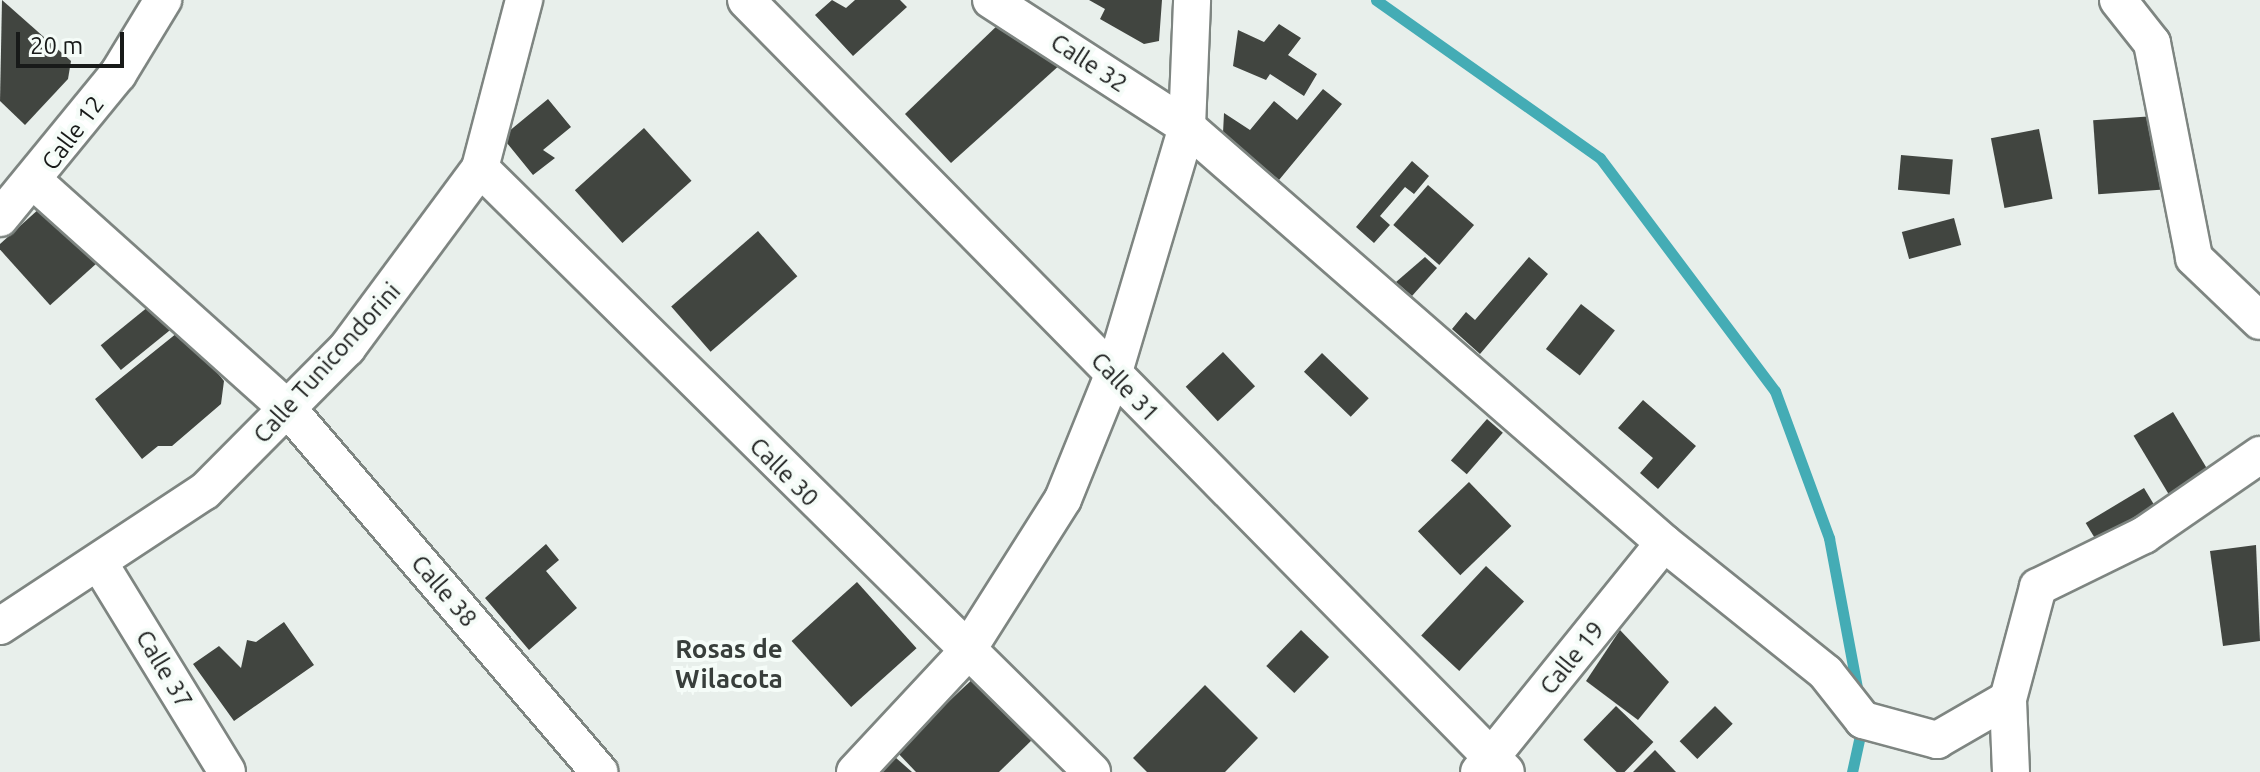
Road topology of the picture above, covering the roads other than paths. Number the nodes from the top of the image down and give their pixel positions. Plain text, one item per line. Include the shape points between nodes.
1 (163, 0) edge
2 (524, 0) edge
3 (746, 0) edge
4 (991, 0) edge
5 (1192, 0) edge
6 (2118, 0) edge
7 (1187, 127) junction
8 (480, 168) junction
9 (35, 182) junction
10 (0, 218) edge
11 (2260, 321) edge
12 (1113, 375) junction
13 (289, 410) junction
14 (2260, 455) edge
15 (1664, 543) junction
16 (101, 566) junction
17 (0, 626) edge
18 (965, 654) junction
19 (2008, 699) junction
20 (1492, 767) edge
21 (227, 772) edge
22 (599, 772) edge
23 (855, 772) edge
24 (1092, 772) edge
25 (2011, 772) edge

1 - 9 street, Calle 12 via 118,74
2 - 8 street, Calle Tunicondorini
3 - 12 street, Calle 31
4 - 7 street, Calle 32
5 - 7 street
6 - 11 street via 2152,43 2194,258
7 - 12 street
7 - 15 street, Calle 32
8 - 13 street, Calle Tunicondorini via 410,271
8 - 18 street, Calle 30
9 - 10 street, Calle 12
9 - 13 street, Calle 38
12 - 18 street via 1063,499
12 - 20 street, Calle 31
13 - 16 street, Calle Tunicondorini via 205,491
13 - 22 street, Calle 38
14 - 19 street via 2144,535 2038,587
15 - 19 street, Calle 32 via 1826,673 1863,720 1937,740
15 - 20 street, Calle 19
16 - 17 street, Calle Tunicondorini
16 - 21 street, Calle 37
18 - 23 street
18 - 24 street, Calle 30
19 - 25 street

